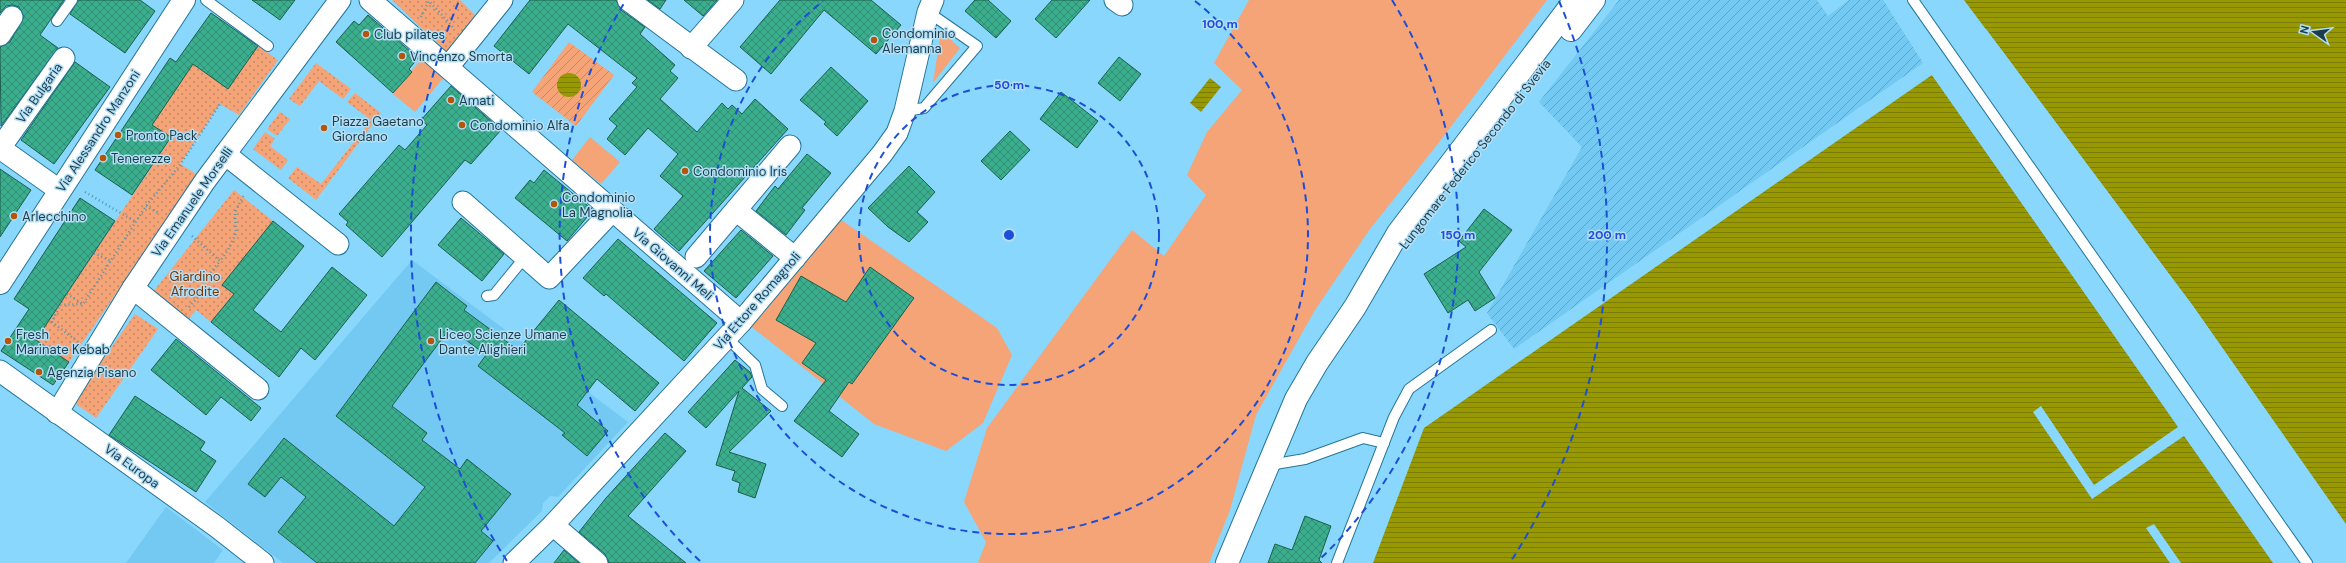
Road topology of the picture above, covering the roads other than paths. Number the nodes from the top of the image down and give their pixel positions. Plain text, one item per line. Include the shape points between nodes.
1 (72, 0) edge
2 (183, 0) edge
3 (206, 0) edge
4 (340, 0) edge
5 (370, 0) edge
6 (502, 0) edge
7 (628, 0) edge
8 (733, 0) edge
9 (1575, 0) edge
10 (1594, 0) edge
11 (1913, 0) edge
12 (930, 6) edge
13 (12, 17) dead end
14 (57, 21) dead end
15 (0, 35) edge
16 (268, 46) dead end
17 (691, 48) junction
18 (64, 58) dead end
19 (448, 67) junction
20 (736, 80) dead end
21 (905, 111) junction
22 (790, 146) dead end
23 (0, 148) edge
24 (225, 154) junction
25 (62, 186) junction
26 (463, 202) dead end
27 (736, 210) junction
28 (612, 211) junction
29 (338, 244) dead end
30 (525, 257) junction
31 (696, 257) dead end
32 (795, 258) junction
33 (0, 283) edge
34 (134, 288) junction
35 (487, 296) dead end
36 (1355, 307) junction
37 (741, 322) junction
38 (1491, 330) dead end
39 (727, 338) junction
40 (0, 371) edge
41 (258, 389) dead end
42 (782, 406) dead end
43 (57, 413) junction
44 (1384, 443) junction
45 (1266, 466) junction
46 (553, 525) junction
47 (263, 563) edge
48 (514, 563) edge
49 (597, 563) edge
50 (1227, 563) edge
51 (1337, 563) edge
52 (2307, 563) edge

1 - 14 lane
2 - 25 street, Via Alessandro Manzoni
3 - 16 lane
4 - 24 street, Via Emanuele Morselli
5 - 19 street, Via Giovanni Meli
6 - 19 street
7 - 17 street
8 - 17 street
9 - 36 street, Lungomare Federico Secondo di Svevia via 1398,233
10 - 36 street, Lungomare Federico Secondo di Svevia
11 - 52 lane
12 - 21 street, Via Ettore Romagnoli
12 - 21 lane via 977,46 924,108
13 - 15 street
17 - 20 street
18 - 23 street, Via Bulgaria
19 - 28 street, Via Giovanni Meli
21 - 32 street, Via Ettore Romagnoli via 896,133 882,154
22 - 27 street
23 - 25 street
24 - 29 street
24 - 34 street, Via Emanuele Morselli
25 - 33 street, Via Alessandro Manzoni
26 - 30 street
27 - 31 street
27 - 32 street
28 - 30 street via 549,278
28 - 37 street, Via Giovanni Meli
30 - 35 lane via 494,296
32 - 37 street, Via Ettore Romagnoli
34 - 41 street
34 - 43 street, Via Emanuele Morselli
36 - 45 street, Lungomare Federico Secondo di Svevia via 1296,399
37 - 39 street, Via Ettore Romagnoli
38 - 44 lane via 1409,389
39 - 42 lane via 755,365 762,389
39 - 46 street, Via Ettore Romagnoli
40 - 43 street, Via Europa
43 - 47 street, Via Europa via 217,527
44 - 45 lane via 1364,438 1305,460
44 - 51 lane
45 - 50 street, Lungomare Federico Secondo di Svevia
46 - 48 street, Via Ettore Romagnoli
46 - 49 street

